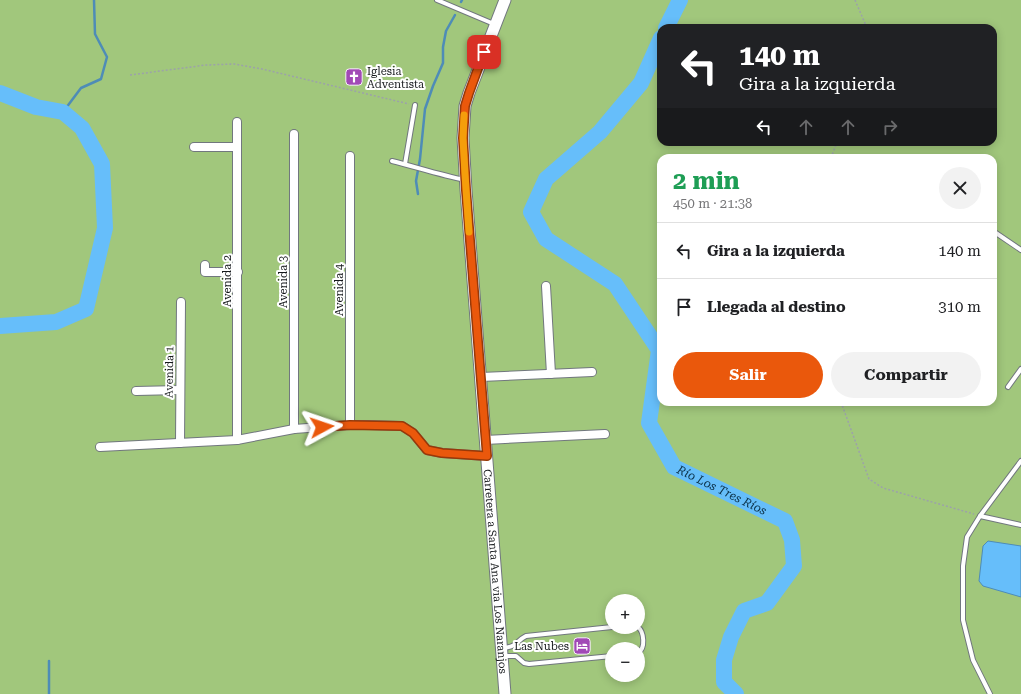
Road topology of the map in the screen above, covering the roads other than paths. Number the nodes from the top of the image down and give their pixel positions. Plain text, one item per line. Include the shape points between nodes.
1 (437, 0) edge
2 (505, 0) edge
3 (495, 24) junction
4 (415, 105) road end
5 (238, 122) dead end
6 (294, 134) dead end
7 (194, 146) dead end
8 (238, 147) junction
9 (350, 156) dead end
10 (392, 161) dead end
11 (405, 164) junction
12 (465, 180) junction
13 (997, 234) edge
14 (1021, 250) edge
15 (205, 268) dead end
16 (238, 272) junction
17 (546, 286) dead end
18 (181, 302) dead end
19 (1021, 368) edge
20 (592, 372) dead end
21 (551, 374) junction
22 (481, 377) junction
23 (1008, 387) dead end
24 (180, 390) junction
25 (136, 391) dead end
26 (350, 425) junction
27 (294, 429) junction
28 (605, 434) dead end
29 (237, 440) junction
30 (486, 440) junction
31 (180, 443) junction
32 (100, 447) dead end
33 (487, 456) junction
34 (1021, 461) edge
35 (980, 516) junction
36 (1021, 525) edge
37 (605, 628) edge
38 (502, 652) junction
39 (605, 657) edge
40 (505, 694) edge
41 (990, 694) edge

1 - 3 lane
2 - 3 main road, Carretera a Santa Ana via Los Naranjos
3 - 12 main road, Carretera a Santa Ana via Los Naranjos via 465,106
4 - 11 lane
5 - 8 street, Avenida 2
6 - 27 street, Avenida 3
7 - 8 street
8 - 16 street, Avenida 2
9 - 26 street, Avenida 4
10 - 11 lane
11 - 12 lane
12 - 22 main road, Carretera a Santa Ana via Los Naranjos
13 - 14 lane
15 - 16 street
16 - 29 street, Avenida 2
17 - 21 street
18 - 24 street, Avenida 1 via 185,311
19 - 23 lane
20 - 21 street
21 - 22 street
22 - 30 main road, Carretera a Santa Ana via Los Naranjos
24 - 25 street via 145,388
24 - 31 street, Avenida 1
26 - 27 street
26 - 33 street via 402,426 413,433 427,450
27 - 29 street
28 - 30 street
29 - 31 street
30 - 33 main road, Carretera a Santa Ana via Los Naranjos
31 - 32 street
33 - 38 main road, Carretera a Santa Ana via Los Naranjos
34 - 35 lane
35 - 36 lane
35 - 41 lane via 967,537 963,566 963,620 973,660
37 - 38 lane via 526,636
38 - 39 lane via 516,656 528,664
38 - 40 main road, Carretera a Santa Ana via Los Naranjos

